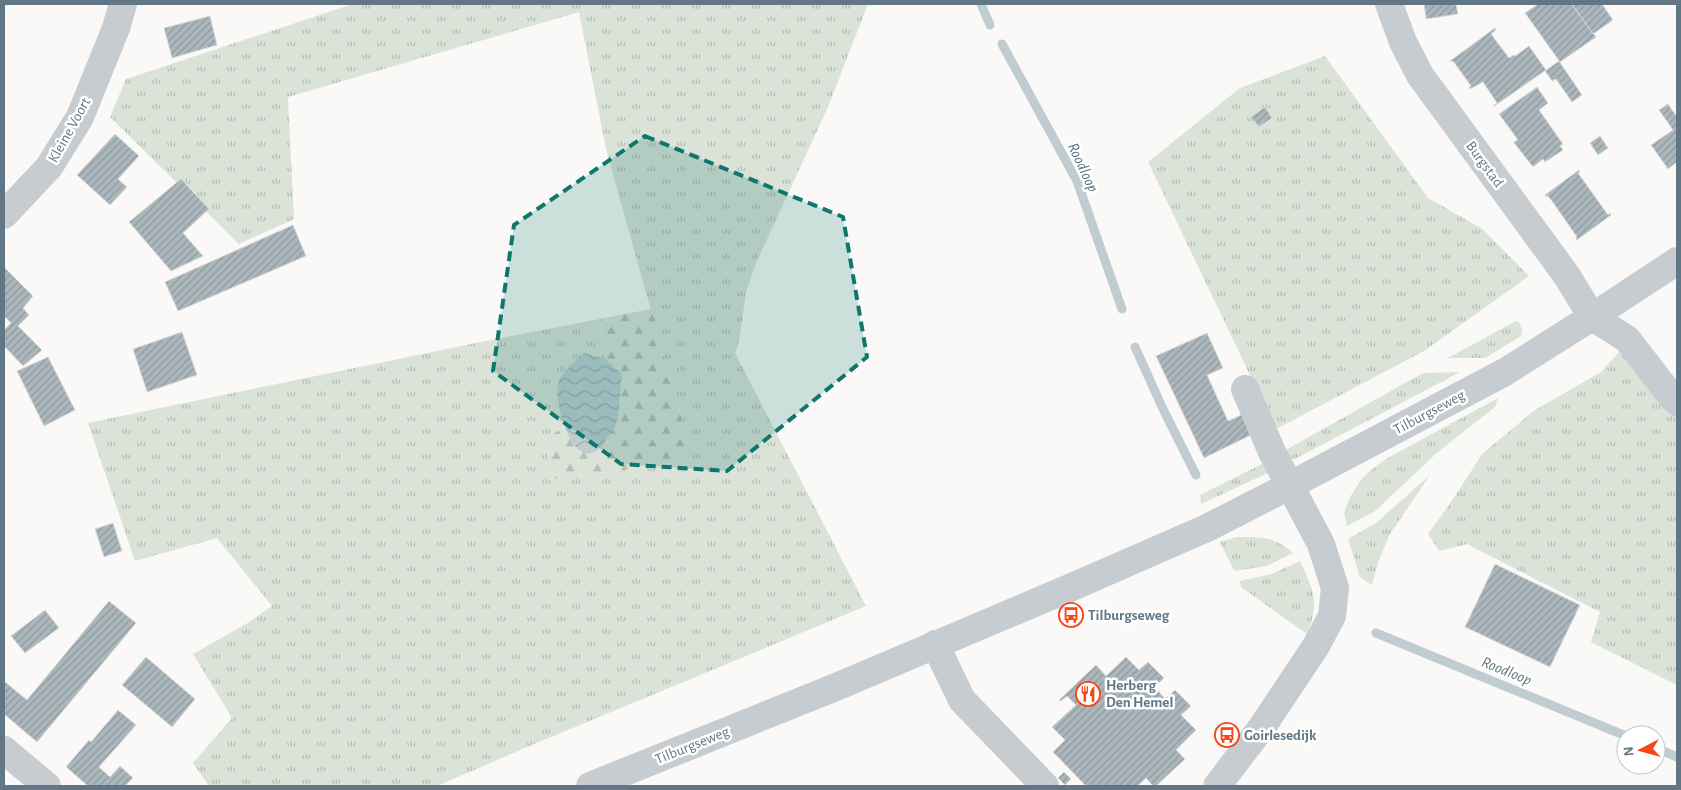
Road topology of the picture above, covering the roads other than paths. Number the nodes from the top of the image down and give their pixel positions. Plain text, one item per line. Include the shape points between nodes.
1 (123, 4) edge
2 (1389, 4) edge
3 (4, 215) edge
4 (1677, 261) edge
5 (1592, 317) junction
6 (1246, 388) dead end
7 (1677, 402) edge
8 (1289, 486) junction
9 (935, 644) junction
10 (4, 750) edge
11 (47, 786) edge
12 (590, 786) edge
13 (1046, 786) edge
14 (1217, 786) edge

1 - 3 street, Kleine Voort via 80,117 50,167
2 - 5 street, Burgstad via 1420,75 1567,276
4 - 5 street, Tilburgseweg
5 - 7 street via 1627,339
5 - 8 street, Tilburgseweg via 1505,372
6 - 8 street
8 - 9 street, Tilburgseweg via 1207,528
8 - 14 street via 1321,544 1334,588 1332,616 1262,727
9 - 12 street, Tilburgseweg
9 - 13 street via 962,700
10 - 11 street

